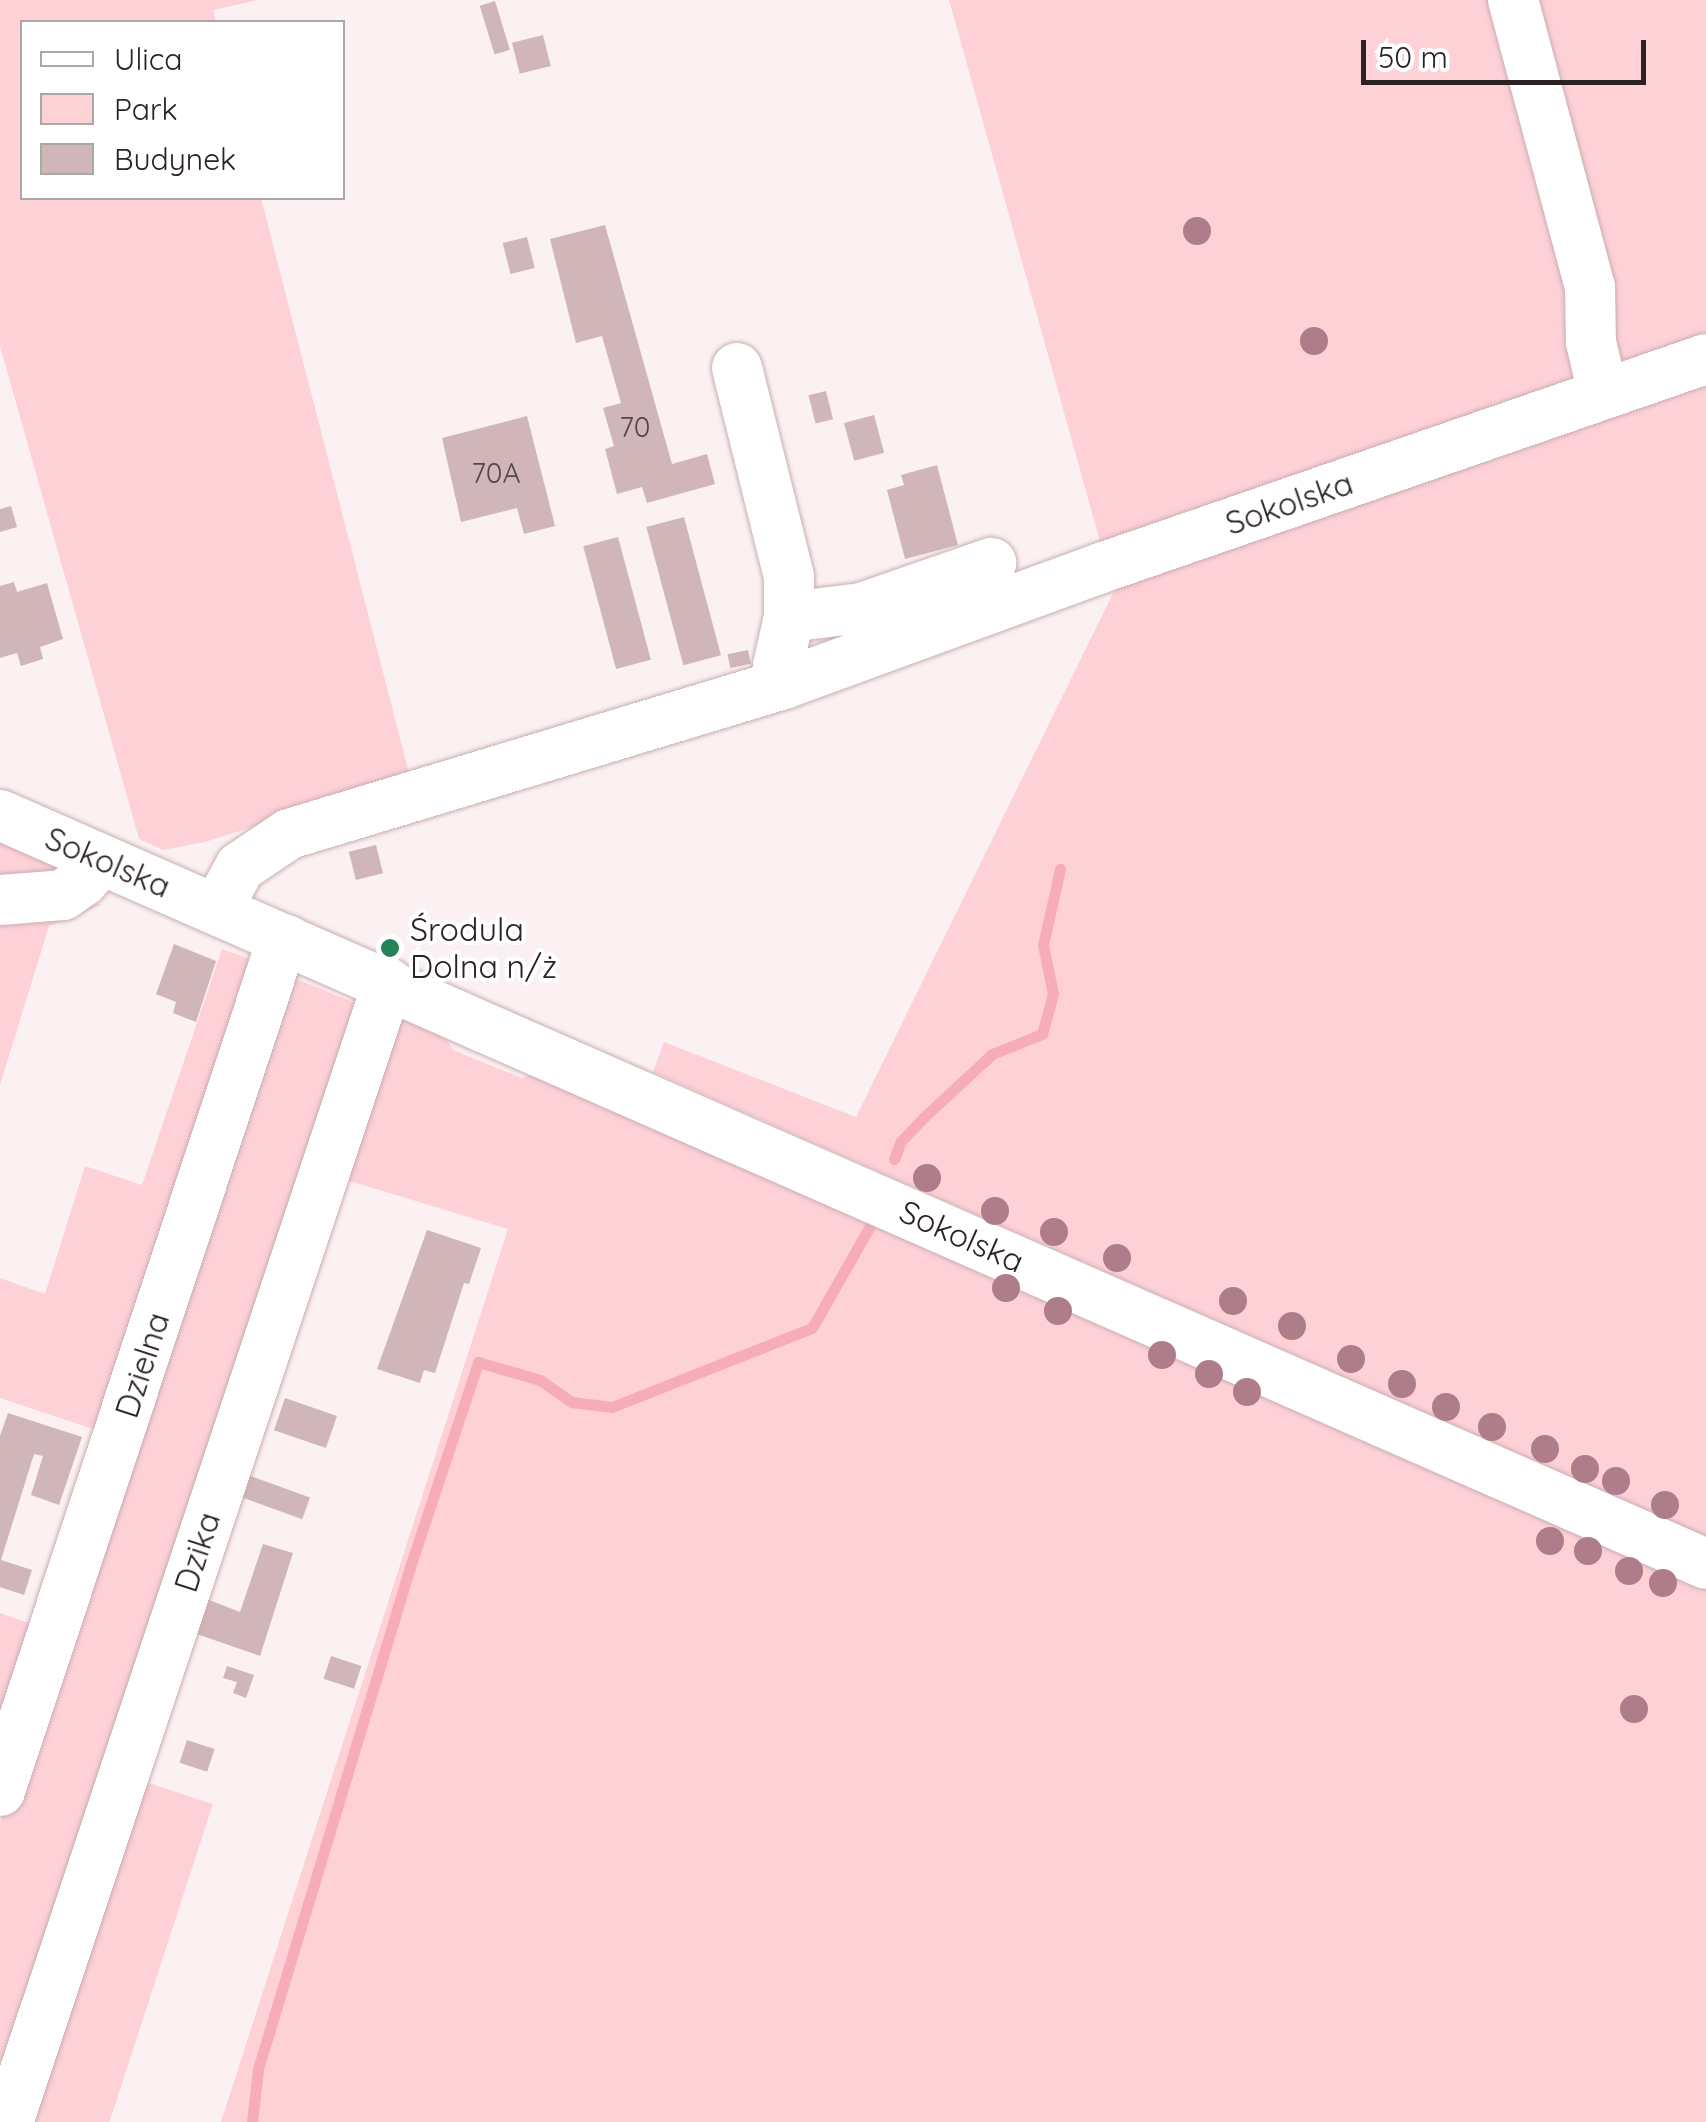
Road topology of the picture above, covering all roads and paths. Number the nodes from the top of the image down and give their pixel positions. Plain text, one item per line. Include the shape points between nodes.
1 (1513, 0) edge
2 (1706, 359) edge
3 (736, 368) dead end
4 (1603, 394) junction
5 (992, 563) dead end
6 (789, 617) junction
7 (784, 684) junction
8 (0, 815) edge
9 (100, 860) junction
10 (0, 900) edge
11 (217, 909) junction
12 (287, 940) junction
13 (388, 983) junction
14 (1706, 1564) edge
15 (0, 1791) edge
16 (8, 2122) edge

1 - 4 street via 1590,287 1591,342
2 - 4 street, Sokolska
3 - 6 street via 789,576
4 - 7 street, Sokolska
5 - 6 street via 861,608
6 - 7 street via 778,666
7 - 11 street, Sokolska via 289,834 240,868
8 - 9 street, Sokolska
9 - 10 street via 64,895
9 - 11 street, Sokolska
11 - 12 street, Sokolska
12 - 13 street, Sokolska
12 - 15 street, Dzielna
13 - 14 street, Sokolska
13 - 16 street, Dzika

